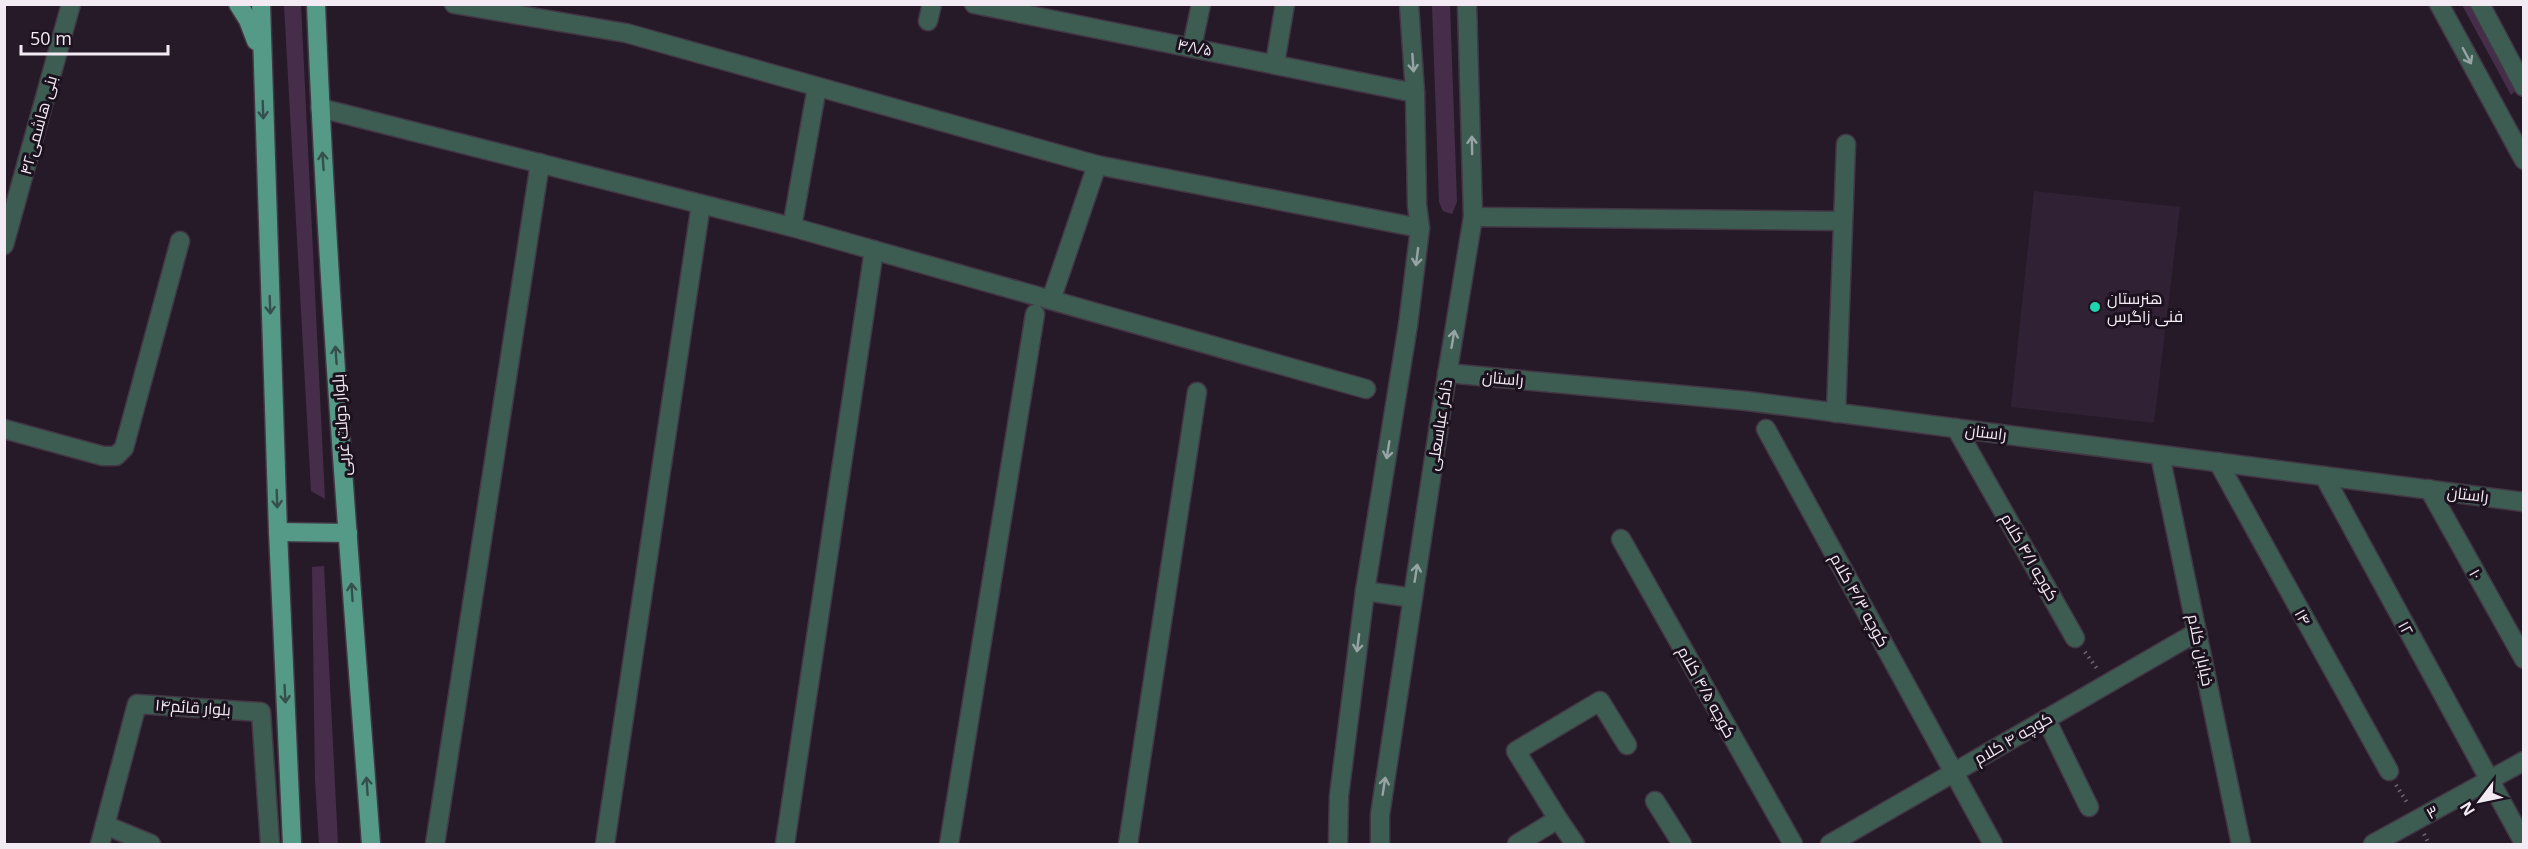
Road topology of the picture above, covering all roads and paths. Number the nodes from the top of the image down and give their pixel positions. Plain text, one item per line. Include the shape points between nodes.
1 (71, 4) edge
2 (238, 4) edge
3 (261, 4) edge
4 (316, 4) edge
5 (454, 4) edge
6 (974, 4) edge
7 (1201, 4) edge
8 (1286, 4) edge
9 (1409, 4) edge
10 (1467, 4) edge
11 (2439, 4) edge
12 (2480, 4) edge
13 (1067, 13) edge
14 (1192, 47) junction
15 (261, 51) junction
16 (1275, 63) junction
17 (817, 87) junction
18 (2523, 87) edge
19 (1415, 93) junction
20 (320, 108) junction
21 (2517, 131) edge
22 (1846, 144) dead end
23 (2523, 160) edge
24 (540, 163) junction
25 (1097, 165) junction
26 (701, 204) junction
27 (1473, 217) junction
28 (1843, 221) junction
29 (792, 227) junction
30 (1420, 228) junction
31 (180, 241) dead end
32 (4, 245) edge
33 (874, 250) junction
34 (1051, 300) junction
35 (1035, 314) dead end
36 (1447, 373) junction
37 (1366, 389) dead end
38 (1197, 392) dead end
39 (1836, 413) junction
40 (1956, 428) junction
41 (4, 429) edge
42 (1766, 429) dead end
43 (2160, 454) junction
44 (2218, 462) junction
45 (2324, 476) junction
46 (2429, 489) junction
47 (2523, 502) edge
48 (278, 531) junction
49 (348, 533) junction
50 (1621, 539) dead end
51 (1365, 591) junction
52 (1413, 598) junction
53 (2197, 632) junction
54 (2075, 638) joint
55 (2523, 659) edge
56 (2107, 683) junction
57 (2046, 719) junction
58 (1627, 745) dead end
59 (2523, 761) edge
60 (2389, 771) dead end
61 (1953, 772) junction
62 (2488, 781) junction
63 (1655, 801) dead end
64 (2089, 807) dead end
65 (1558, 819) junction
66 (105, 825) junction
67 (2523, 843) edge
68 (100, 844) edge
69 (151, 844) edge
70 (270, 844) edge
71 (292, 844) edge
72 (371, 844) edge
73 (435, 844) edge
74 (605, 844) edge
75 (785, 844) edge
76 (949, 844) edge
77 (1128, 844) edge
78 (1338, 844) edge
79 (1380, 844) edge
80 (1517, 844) edge
81 (1575, 844) edge
82 (1682, 844) edge
83 (1793, 844) edge
84 (1830, 844) edge
85 (1993, 844) edge
86 (2241, 844) edge
87 (2373, 844) edge

1 - 32 street, بنی هاشمی۴۲
2 - 15 main road
3 - 15 main road
4 - 20 main road, بلوار دولت غربی
5 - 17 street via 626,33
6 - 13 street, ۴۸/۵
7 - 14 street
8 - 16 street
9 -> 19 street
27 -> 10 street, ذاکر عباسعلی
11 -> 21 street
12 - 18 street
13 - 14 street, ۴۸/۵
14 - 16 street, ۴۸/۵
15 -> 48 main road
16 - 19 street, ۴۸/۵
17 - 25 street
17 - 29 street
19 - 30 street
20 - 24 street
49 -> 20 main road, بلوار دولت غربی
21 - 23 street
22 - 28 street
24 - 26 street
24 - 73 street
25 - 30 street
25 - 34 street
26 - 29 street
26 - 74 street
27 - 28 street
36 -> 27 street, ذاکر عباسعلی
28 - 39 street
29 - 33 street
30 -> 51 street
31 - 41 street via 124,448 116,456 103,456
33 - 34 street
33 - 75 street
34 - 37 street
35 - 76 street
36 - 39 street, راستان
52 -> 36 street, ذاکر عباسعلی
38 - 77 street
39 - 40 street, راستان
40 - 43 street, راستان
40 - 54 street, کوچه ۴/۱ کلام
42 - 61 street, کوچه ۴/۳ کلام
43 - 44 street, راستان
43 - 53 street, خیابان کلام
44 - 45 street, راستان
44 - 60 street, ۱۴
45 - 46 street, راستان
45 - 62 street, ۱۲
46 - 47 street, راستان
46 - 55 street, ۱۰
48 - 49 main road
48 -> 71 main road
72 -> 49 main road, بلوار دولت غربی
50 - 83 street, کوچه ۴/۵ کلام
51 - 52 street
51 -> 78 street via 1339,796
79 -> 52 street, ذاکر عباسعلی via 1380,815
53 - 56 street, کوچه ۴ کلام
53 - 86 street, خیابان کلام
54 - 56 path
56 - 57 street, کوچه ۴ کلام
57 - 61 street, کوچه ۴ کلام
57 - 64 street
58 - 65 street via 1600,701 1516,750
59 - 62 street, ۳
61 - 84 street, کوچه ۴ کلام
61 - 85 street, کوچه ۴/۳ کلام
62 - 67 street, ۱۲
62 - 87 street, ۳
63 - 82 street
65 - 80 street
65 - 81 street
66 - 68 street, بلوار قائم۱۴
66 - 69 street
66 - 70 street, بلوار قائم۱۴ via 137,704 261,712

